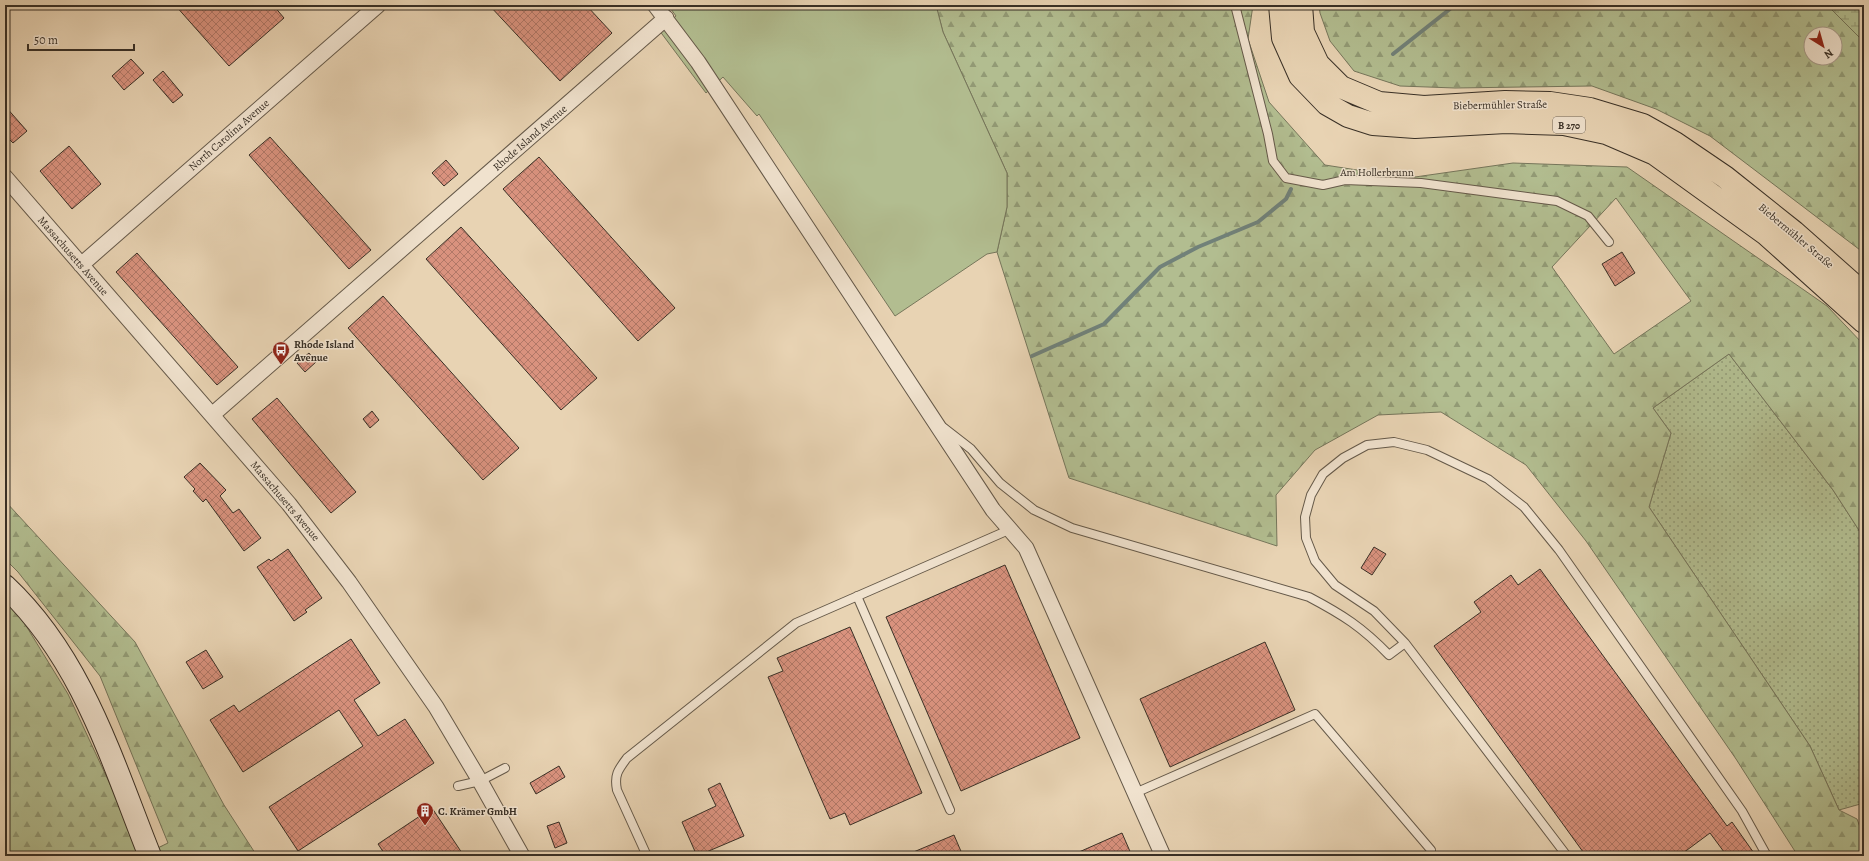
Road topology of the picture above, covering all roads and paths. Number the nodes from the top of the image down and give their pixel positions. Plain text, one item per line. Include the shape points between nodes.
1 (378, 5) edge
2 (655, 5) edge
3 (1235, 5) edge
4 (1280, 5) edge
5 (1301, 5) edge
6 (666, 18) junction
7 (5, 177) edge
8 (1609, 242) dead end
9 (81, 265) junction
10 (1864, 294) edge
11 (1864, 322) edge
12 (212, 415) junction
13 (931, 417) junction
14 (1011, 529) junction
15 (5, 586) edge
16 (857, 596) junction
17 (1405, 643) junction
18 (505, 768) dead end
19 (480, 781) junction
20 (458, 786) dead end
21 (1135, 793) junction
22 (950, 810) dead end
23 (1431, 850) dead end
24 (150, 856) edge
25 (522, 856) edge
26 (647, 856) edge
27 (1163, 856) edge
28 (1567, 856) edge
29 (1767, 856) edge

1 - 9 street, North Carolina Avenue
2 - 6 street
3 - 8 lane, Am Hollerbrunn via 1273,161 1286,178 1323,185 1345,180 1421,183 1557,201 1588,216
4 - 11 main road, B 270 via 1283,38 1300,76 1328,104 1348,116 1372,124 1415,128 1506,122 1564,124 1606,133 1655,154 1766,234
5 - 10 main road, Biebermühler Straße / B 270 via 1304,32 1318,64 1342,87 1379,103 1424,107 1505,102 1550,103 1590,109 1642,125 1676,144 1724,177 1794,232
6 - 12 street, Rhode Island Avenue
6 - 13 street via 703,68
7 - 9 street, Massachusetts Avenue
9 - 12 street, Massachusetts Avenue
12 - 19 street, Massachusetts Avenue via 289,504 349,582 436,707
13 - 14 street via 993,510
13 - 17 lane via 971,450 1000,484 1034,510 1072,528 1308,597 1343,615 1367,633 1389,655
14 - 16 lane
14 - 21 street via 1026,548
15 - 24 main road via 44,629 77,679 93,712
16 - 22 lane
16 - 26 lane via 796,623 627,758 615,779
17 - 28 lane
17 - 29 lane via 1374,612 1335,585 1315,561 1306,538 1305,517 1311,495 1323,474 1343,458 1367,445 1394,442 1427,450 1488,479 1524,507 1559,550 1742,812
18 - 19 lane
19 - 20 lane
19 - 25 street, Massachusetts Avenue
21 - 23 lane via 1315,714
21 - 27 street

